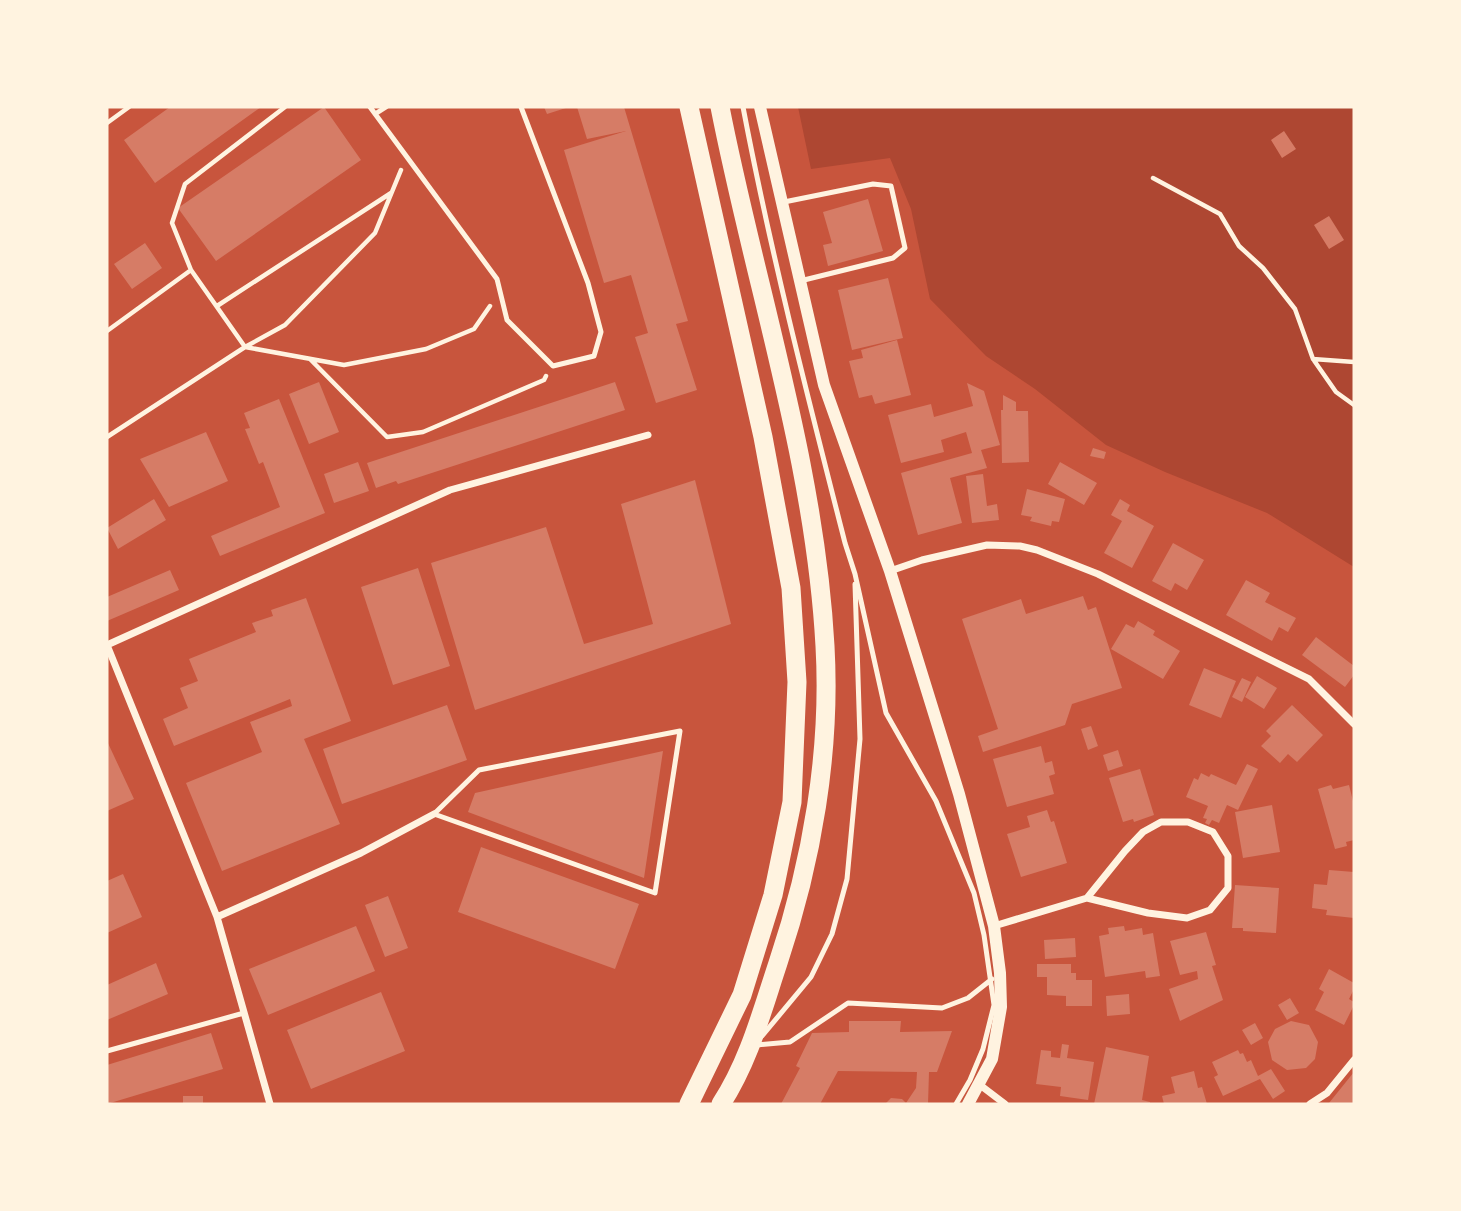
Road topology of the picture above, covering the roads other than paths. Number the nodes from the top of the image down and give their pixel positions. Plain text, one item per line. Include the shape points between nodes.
1 (370, 107) edge
2 (386, 107) edge
3 (521, 107) edge
4 (684, 107) edge
5 (689, 107) edge
6 (720, 107) edge
7 (743, 107) edge
8 (761, 107) edge
9 (375, 114) junction
10 (696, 138) junction
11 (781, 203) junction
12 (800, 281) junction
13 (648, 435) dead end
14 (890, 571) junction
15 (855, 574) junction
16 (107, 645) edge
17 (1354, 724) edge
18 (434, 814) junction
19 (1087, 898) junction
20 (217, 917) junction
21 (993, 926) junction
22 (996, 976) junction
23 (244, 1013) junction
24 (753, 1045) junction
25 (107, 1051) edge
26 (1354, 1060) edge
27 (980, 1085) junction
28 (270, 1104) edge
29 (689, 1104) edge
30 (721, 1104) edge
31 (956, 1104) edge
32 (968, 1104) edge
33 (1006, 1104) edge
34 (1310, 1104) edge

1 - 9 lane
2 - 9 lane
3 - 9 lane via 588,283 601,332 594,356 553,366 507,320 497,279
4 - 10 highway
5 - 10 highway
6 - 24 highway via 797,441 815,544 825,646 825,718 808,850 796,910
7 - 15 lane via 778,277
8 - 11 street
10 - 29 highway via 763,437 791,589 797,682 792,802 773,895 742,995
11 - 12 street
11 - 12 lane via 873,184 891,186 894,198 905,248 892,258
12 - 14 street via 824,385
13 - 16 street via 450,491
14 - 17 street via 966,549 1001,545 1037,550 1098,574 1309,679
14 - 21 street via 959,794
15 - 22 lane via 886,713 936,801 974,893
15 - 24 lane via 860,738 846,879 832,934 811,977
16 - 20 street
18 - 18 lane via 655,893 680,732 479,770
18 - 20 street via 361,853
19 - 19 street via 1187,918 1210,910 1228,888 1228,856 1213,832 1188,822 1161,822 1143,832
19 - 21 street
20 - 23 street
21 - 22 street
22 - 24 lane via 968,998 942,1008 848,1003 790,1042
22 - 27 street via 1001,1007 992,1059
22 - 31 lane via 983,1049
23 - 25 lane
23 - 28 street
24 - 30 highway
26 - 34 street via 1326,1093
27 - 32 street
27 - 33 street

